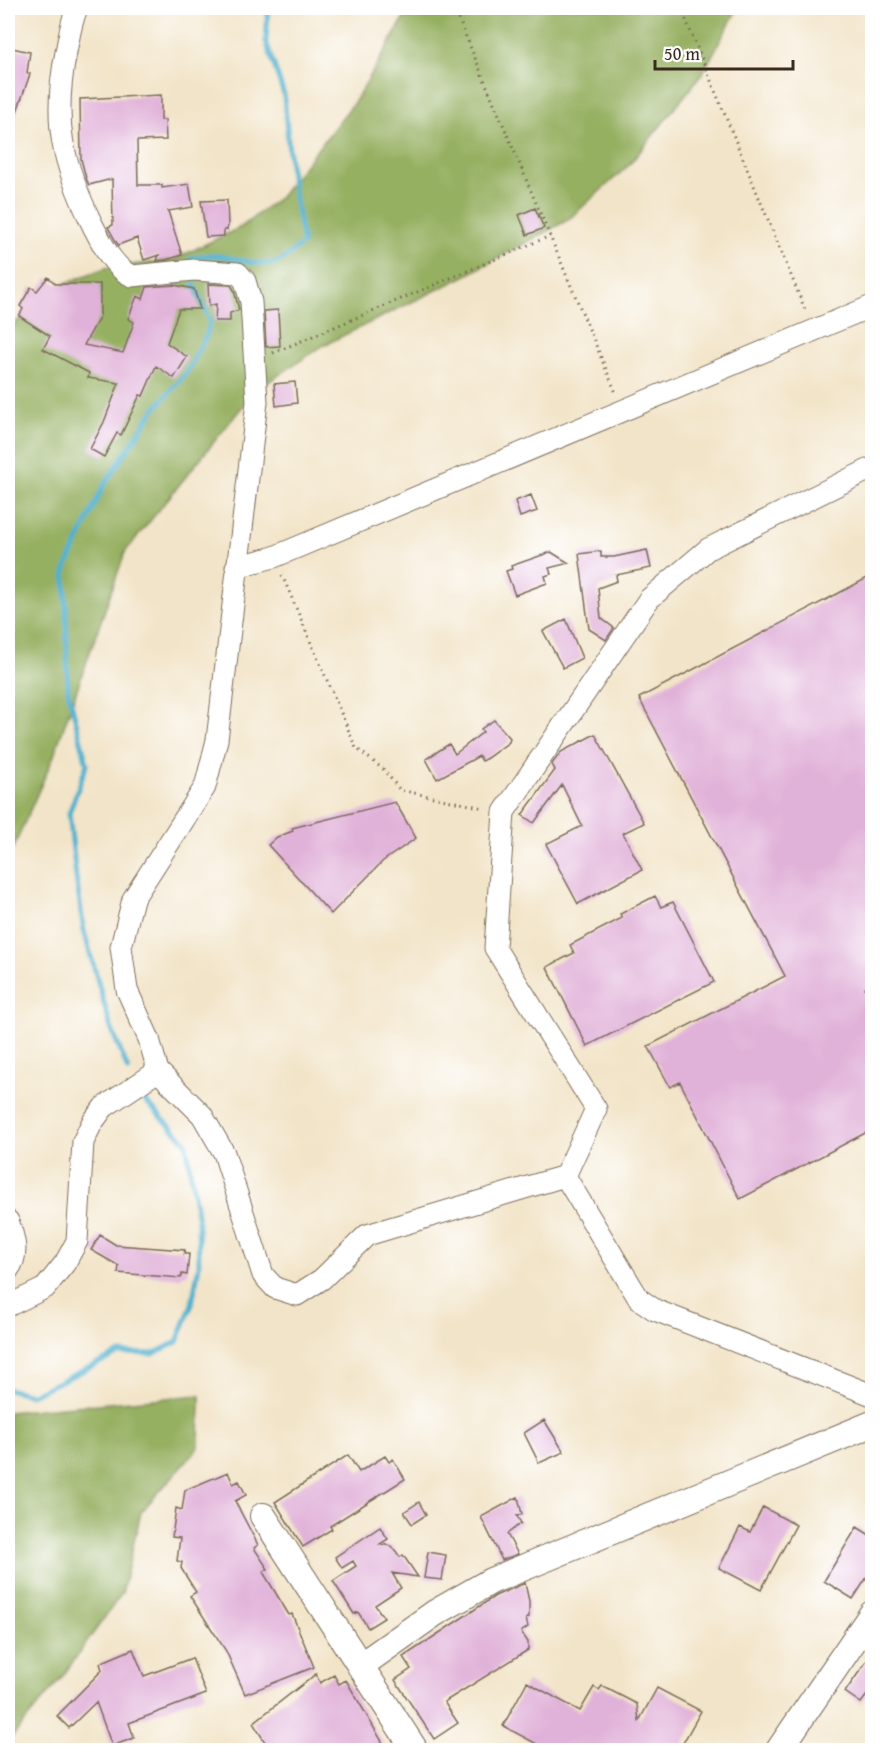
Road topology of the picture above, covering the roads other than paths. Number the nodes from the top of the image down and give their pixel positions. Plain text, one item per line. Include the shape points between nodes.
1 (77, 8) edge
2 (873, 306) edge
3 (873, 468) edge
4 (236, 567) junction
5 (158, 1071) junction
6 (565, 1176) junction
7 (8, 1221) edge
8 (8, 1270) edge
9 (8, 1306) edge
10 (873, 1395) edge
11 (873, 1424) edge
12 (263, 1516) dead end
13 (873, 1614) edge
14 (360, 1666) junction
15 (415, 1750) edge
16 (779, 1750) edge

1 - 4 street via 59,90 59,132 74,186 104,247 132,276 194,270 238,273 245,281 251,302 257,402
2 - 4 street via 274,557
3 - 6 street via 708,549 649,599 504,812 495,948 596,1109
4 - 5 street via 218,740 205,787 133,899 121,947 127,990 149,1039
5 - 6 street via 202,1115 224,1153 262,1275 275,1288 297,1295 322,1279 367,1235
5 - 9 street via 104,1107 92,1123 83,1142 77,1241 45,1288
6 - 10 street via 639,1299 655,1310
7 - 8 street via 16,1253
11 - 14 street via 491,1581 435,1613
12 - 14 street
13 - 16 street
14 - 15 street

